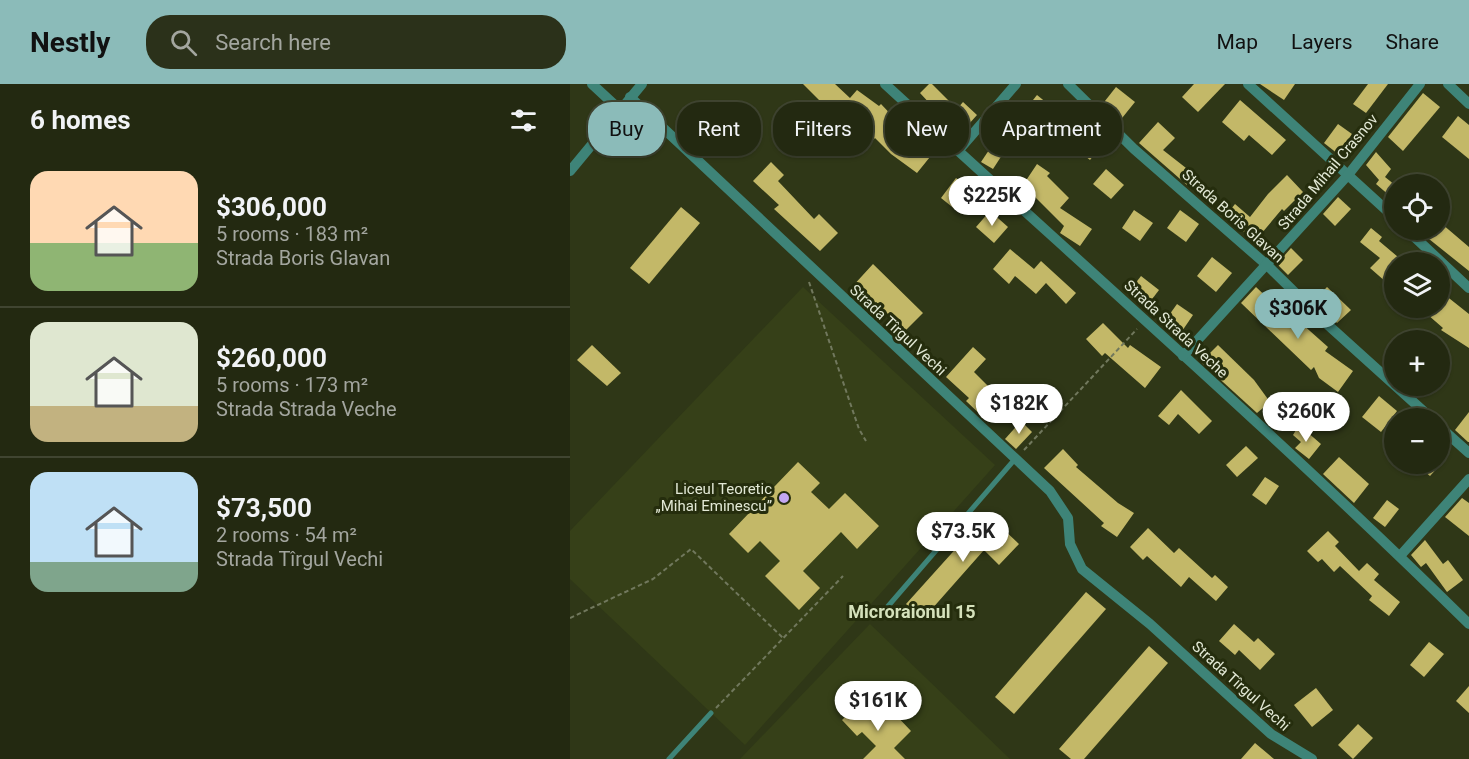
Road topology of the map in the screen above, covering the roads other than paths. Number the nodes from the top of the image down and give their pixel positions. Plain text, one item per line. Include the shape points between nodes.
1 (592, 84) edge
2 (642, 84) edge
3 (885, 84) edge
4 (1016, 84) edge
5 (1068, 84) edge
6 (1248, 84) edge
7 (1420, 84) edge
8 (1448, 84) edge
9 (630, 97) junction
10 (611, 102) edge
11 (625, 102) edge
12 (905, 102) edge
13 (1469, 104) edge
14 (969, 137) edge
15 (588, 148) edge
16 (965, 156) edge
17 (570, 171) edge
18 (1348, 175) junction
19 (1384, 208) edge
20 (1418, 240) edge
21 (1268, 266) junction
22 (1469, 288) edge
23 (1183, 356) junction
24 (1420, 408) edge
25 (1450, 436) edge
26 (1469, 453) edge
27 (1015, 459) junction
28 (1469, 479) edge
29 (1400, 556) junction
30 (883, 612) dead end
31 (1469, 624) edge
32 (711, 713) road end
33 (669, 759) edge
34 (1312, 759) edge

1 - 10 street
2 - 9 street
3 - 12 street, Strada Strada Veche
4 - 14 street
5 - 21 street, Strada Boris Glavan via 1134,149
6 - 18 street
7 - 18 street, Strada Mihail Crasnov
8 - 13 street
9 - 11 street
9 - 27 street, Strada Tîrgul Vechi
15 - 17 street
16 - 23 street, Strada Strada Veche
18 - 19 street
18 - 21 street, Strada Mihail Crasnov
20 - 22 street
21 - 23 street, Strada Mihail Crasnov
21 - 24 street, Strada Boris Glavan
23 - 29 street, Strada Strada Veche
25 - 26 street
27 - 30 lane
27 - 34 street, Strada Tîrgul Vechi via 1061,506 1068,518 1070,544 1082,569 1150,624 1271,734
28 - 29 street
29 - 31 street, Strada Strada Veche
32 - 33 lane

